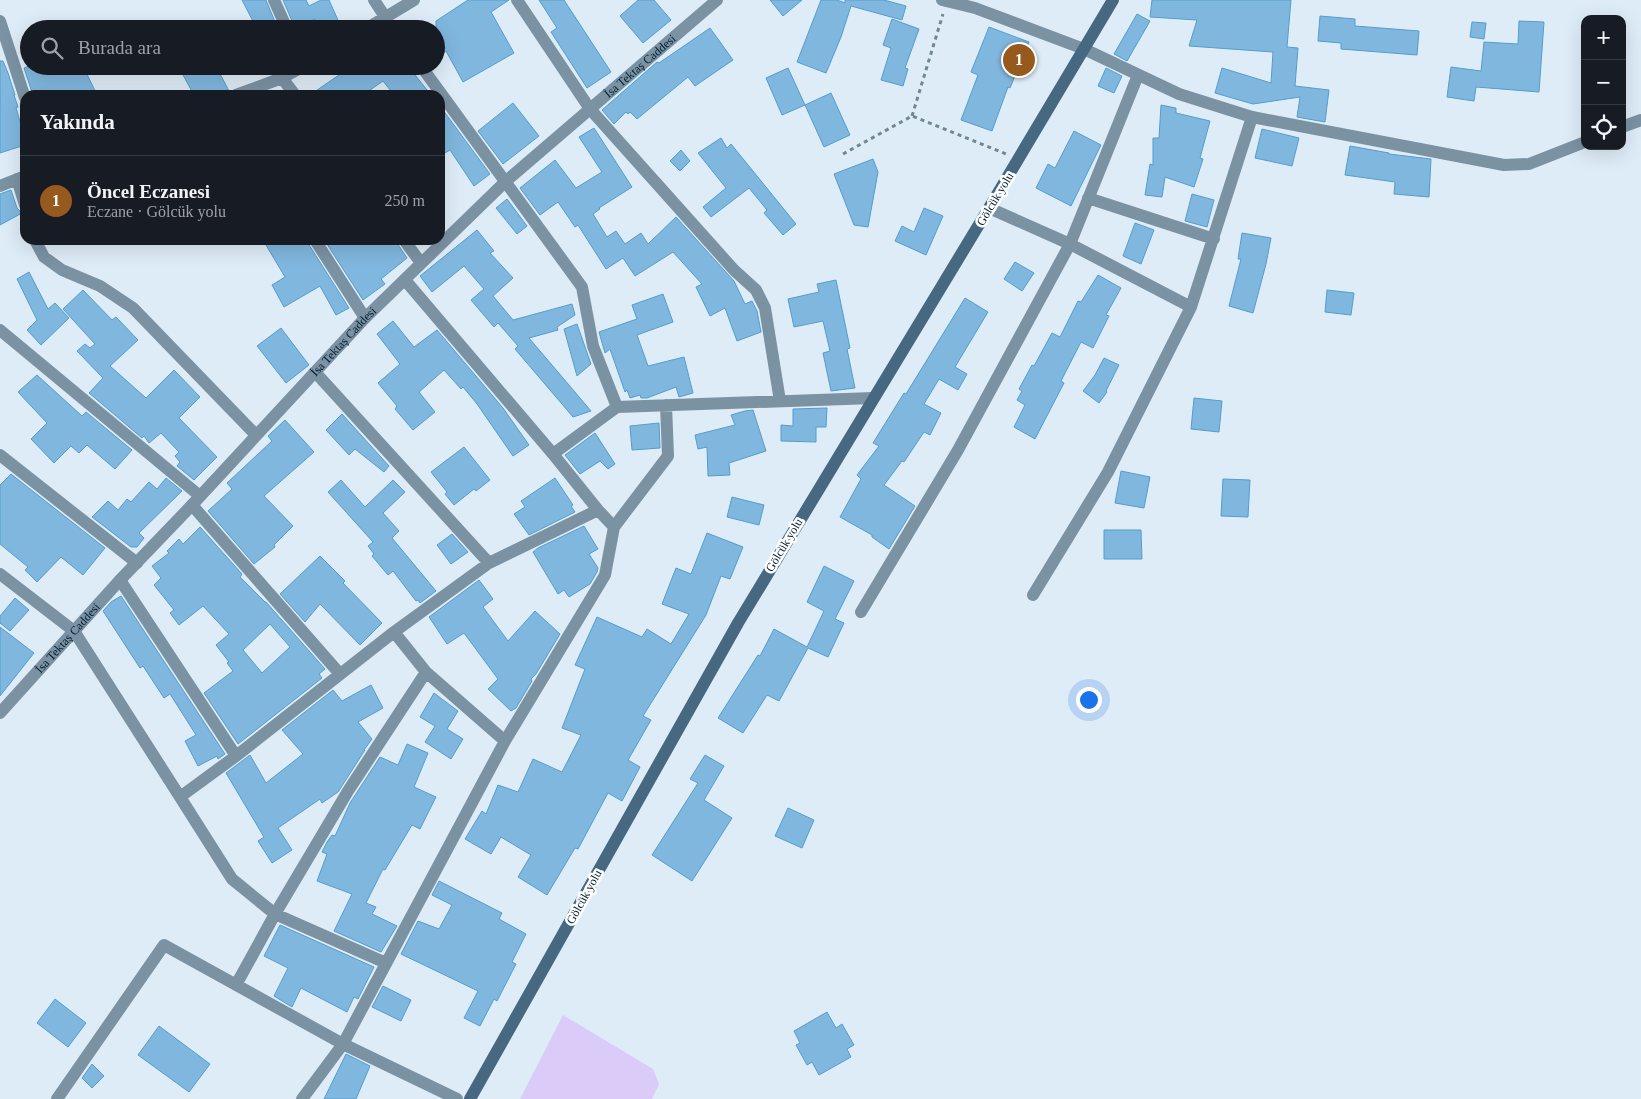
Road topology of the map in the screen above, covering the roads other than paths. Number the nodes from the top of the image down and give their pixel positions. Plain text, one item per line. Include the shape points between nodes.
1 (274, 0) edge
2 (374, 0) edge
3 (414, 0) edge
4 (517, 0) edge
5 (717, 0) edge
6 (1113, 0) edge
7 (945, 1) edge
8 (385, 18) junction
9 (283, 20) edge
10 (382, 20) edge
11 (0, 21) edge
12 (1084, 49) junction
13 (288, 75) edge
14 (427, 75) edge
15 (1138, 75) junction
16 (282, 78) junction
17 (22, 90) edge
18 (250, 90) edge
19 (292, 90) edge
20 (438, 90) edge
21 (445, 100) edge
22 (590, 109) junction
23 (1252, 117) junction
24 (1641, 120) edge
25 (1626, 126) edge
26 (1581, 144) edge
27 (20, 178) edge
28 (505, 182) junction
29 (0, 186) edge
30 (1088, 198) junction
31 (990, 208) junction
32 (1214, 239) junction
33 (445, 240) edge
34 (1070, 244) junction
35 (38, 245) edge
36 (317, 245) edge
37 (408, 245) edge
38 (440, 245) edge
39 (421, 263) junction
40 (405, 280) junction
41 (1191, 307) junction
42 (365, 318) junction
43 (0, 330) edge
44 (315, 372) junction
45 (873, 398) junction
46 (780, 401) junction
47 (666, 405) junction
48 (617, 407) junction
49 (256, 435) junction
50 (553, 454) junction
51 (0, 455) edge
52 (196, 500) junction
53 (598, 510) junction
54 (614, 527) junction
55 (489, 562) junction
56 (137, 563) junction
57 (0, 574) edge
58 (120, 580) junction
59 (1033, 595) dead end
60 (861, 612) dead end
61 (74, 631) junction
62 (394, 632) junction
63 (426, 672) junction
64 (340, 674) junction
65 (2, 708) edge
66 (504, 741) junction
67 (236, 756) junction
68 (180, 797) junction
69 (275, 914) junction
70 (386, 963) junction
71 (236, 985) junction
72 (343, 1044) junction
73 (57, 1099) edge
74 (302, 1099) edge
75 (457, 1099) edge
76 (470, 1099) edge

1 - 9 street
2 - 8 street
3 - 8 street
4 - 22 street
5 - 22 street, İsa Tektaş Caddesi
6 - 12 main road, Gölcük yolu
7 - 12 street via 975,8
8 - 10 street
11 - 17 street
12 - 15 street
12 - 31 main road, Gölcük yolu
13 - 16 street
14 - 20 street
15 - 23 street via 1179,94
15 - 30 street
16 - 18 street
16 - 19 street
21 - 28 street
22 - 28 street, İsa Tektaş Caddesi
22 - 46 street via 734,270 756,290 765,308
23 - 26 street via 1504,165 1528,164
23 - 32 street
24 - 25 street
27 - 29 street
28 - 33 street, İsa Tektaş Caddesi
28 - 48 street via 582,287 593,346
30 - 32 street
30 - 34 street
31 - 34 street
31 - 45 main road, Gölcük yolu
32 - 41 street
34 - 41 street
34 - 60 street via 958,450
35 - 49 street via 44,258 62,270 100,286 133,308
36 - 42 street
37 - 39 street
38 - 39 street, İsa Tektaş Caddesi
39 - 40 street, İsa Tektaş Caddesi
40 - 42 street, İsa Tektaş Caddesi
40 - 50 street
41 - 59 street via 1108,472
42 - 44 street, İsa Tektaş Caddesi
43 - 52 street
44 - 49 street, İsa Tektaş Caddesi
44 - 55 street
45 - 46 street
45 - 76 main road, Gölcük yolu via 738,622
46 - 47 street
47 - 48 street
47 - 54 street via 668,456
48 - 50 street
49 - 52 street, İsa Tektaş Caddesi
50 - 53 street
51 - 56 street
52 - 56 street, İsa Tektaş Caddesi
52 - 64 street
53 - 54 street
53 - 55 street
54 - 66 street via 606,575
55 - 62 street
56 - 58 street, İsa Tektaş Caddesi
57 - 61 street
58 - 61 street, İsa Tektaş Caddesi
58 - 67 street
61 - 65 street, İsa Tektaş Caddesi
61 - 68 street
62 - 63 street
62 - 64 street
63 - 66 street
63 - 69 street via 348,791
64 - 67 street
66 - 70 street
67 - 68 street
68 - 69 street via 232,879
69 - 70 street
69 - 71 street
70 - 72 street
71 - 72 street
71 - 73 street via 164,945
72 - 74 street
72 - 75 street

